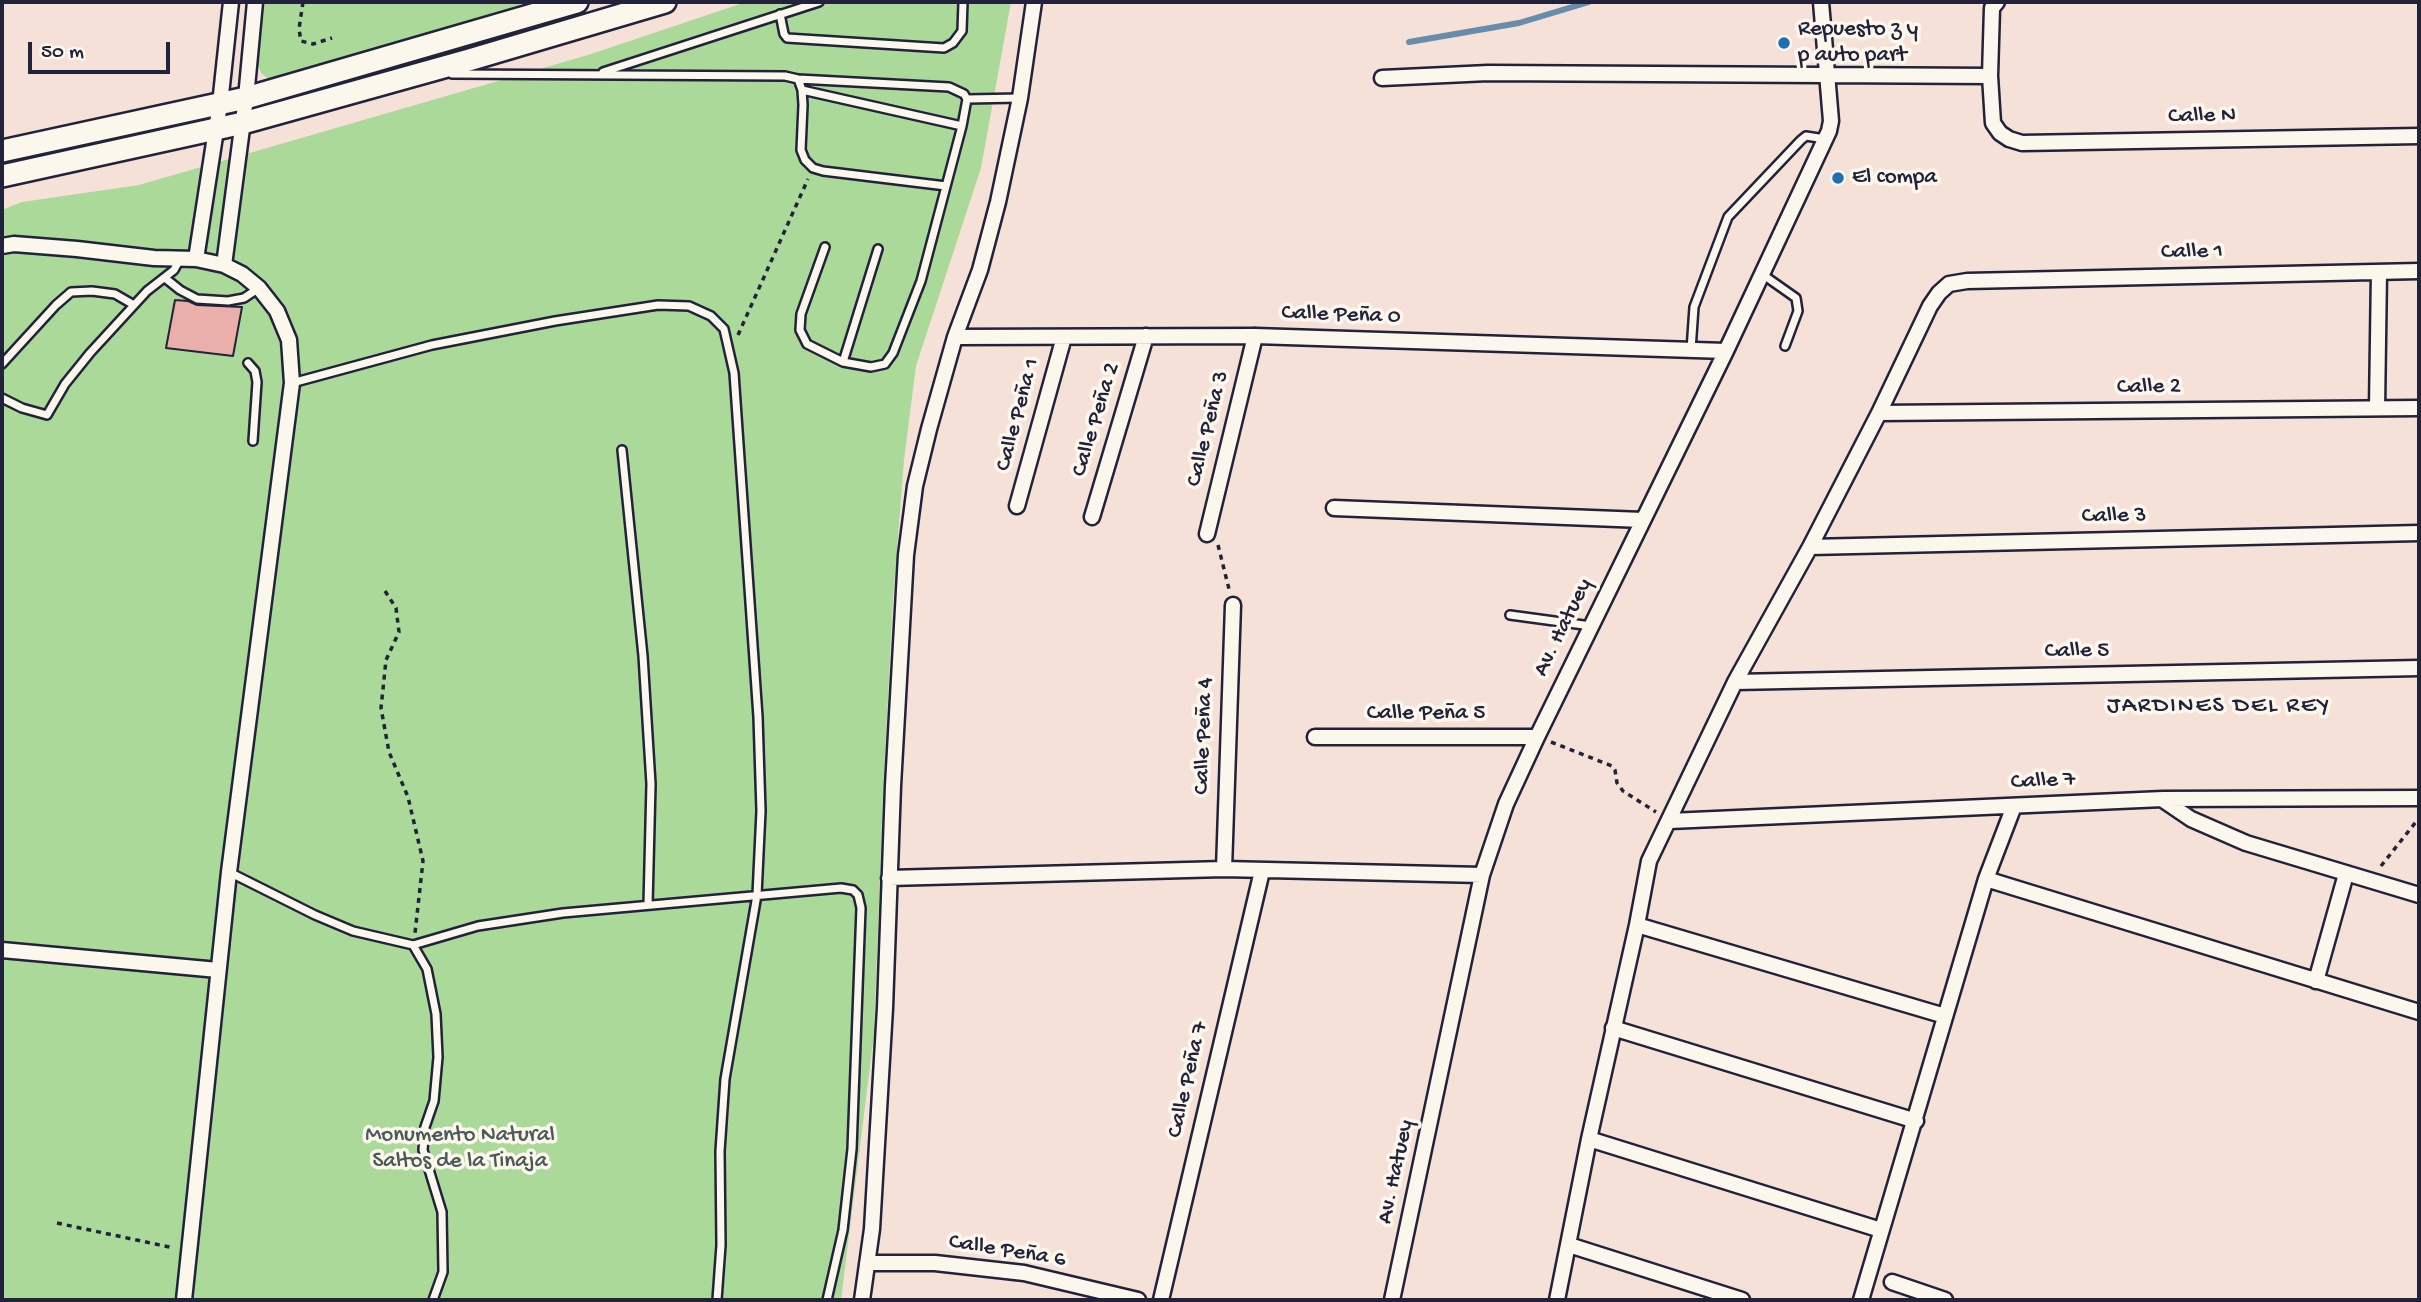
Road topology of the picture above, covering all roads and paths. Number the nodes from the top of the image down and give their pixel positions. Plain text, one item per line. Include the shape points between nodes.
1 (231, 2) edge
2 (255, 2) edge
3 (303, 2) edge
4 (577, 2) edge
5 (665, 2) edge
6 (819, 2) edge
7 (963, 2) edge
8 (1034, 2) edge
9 (1997, 2) edge
10 (1821, 3) edge
11 (780, 14) junction
12 (332, 38) dead end
13 (595, 74) junction
14 (416, 75) junction
15 (1990, 76) junction
16 (1826, 77) junction
17 (1382, 78) dead end
18 (798, 79) junction
19 (802, 90) junction
20 (246, 98) junction
21 (1020, 98) junction
22 (968, 99) junction
23 (220, 104) junction
24 (243, 123) junction
25 (962, 126) junction
26 (216, 129) junction
27 (2419, 136) edge
28 (1826, 139) junction
29 (2, 151) edge
30 (813, 168) junction
31 (2, 176) edge
32 (946, 186) junction
33 (2, 246) edge
34 (825, 247) dead end
35 (878, 249) dead end
36 (180, 258) junction
37 (196, 259) junction
38 (224, 265) junction
39 (2419, 271) edge
40 (2379, 272) junction
41 (1762, 274) junction
42 (166, 278) junction
43 (259, 288) junction
44 (134, 305) junction
45 (1255, 335) junction
46 (1146, 336) junction
47 (955, 337) junction
48 (1064, 337) junction
49 (1785, 346) dead end
50 (1691, 350) junction
51 (731, 351) junction
52 (1726, 351) junction
53 (843, 362) junction
54 (248, 363) dead end
55 (2, 365) edge
56 (292, 383) junction
57 (2, 398) edge
58 (2377, 408) junction
59 (2419, 408) edge
60 (1879, 413) junction
61 (253, 441) dead end
62 (622, 450) dead end
63 (1017, 506) dead end
64 (1334, 508) dead end
65 (1092, 517) dead end
66 (1643, 520) junction
67 (2419, 533) edge
68 (1207, 534) joint
69 (1810, 547) junction
70 (385, 590) dead end
71 (1233, 605) joint
72 (1510, 615) dead end
73 (1591, 626) junction
74 (2419, 668) edge
75 (1735, 682) junction
76 (1315, 737) dead end
77 (1536, 737) junction
78 (2419, 798) edge
79 (2163, 799) junction
80 (2014, 806) junction
81 (2419, 818) edge
82 (1670, 821) junction
83 (1224, 869) junction
84 (1262, 871) junction
85 (229, 872) junction
86 (2346, 874) junction
87 (1482, 875) junction
88 (889, 878) junction
89 (1986, 879) junction
90 (2367, 880) junction
91 (757, 895) junction
92 (2419, 895) edge
93 (648, 905) junction
94 (1637, 925) junction
95 (414, 945) junction
96 (2, 950) edge
97 (218, 970) junction
98 (2316, 981) junction
99 (2419, 1013) edge
100 (1945, 1016) junction
101 (1613, 1028) junction
102 (1916, 1121) junction
103 (1589, 1139) junction
104 (57, 1223) dead end
105 (1881, 1230) junction
106 (1569, 1245) junction
107 (189, 1251) junction
108 (867, 1263) junction
109 (1892, 1282) dead end
110 (184, 1300) edge
111 (433, 1300) edge
112 (718, 1300) edge
113 (827, 1300) edge
114 (862, 1300) edge
115 (1138, 1300) edge
116 (1161, 1300) edge
117 (1392, 1300) edge
118 (1557, 1300) edge
119 (1742, 1300) edge
120 (1861, 1300) edge
121 (1945, 1300) edge

1 - 23 street
2 - 20 street
3 - 12 path via 300,41 313,44
4 - 20 main road
5 - 14 main road
6 - 11 lane
7 - 11 lane via 962,31 953,43 937,48 787,38
8 - 21 street
9 - 15 street via 1992,8
10 - 16 street, Av. Hatuey
11 - 13 lane
13 - 14 lane
13 - 18 lane
14 - 24 main road
15 - 16 street
15 - 27 street, Calle N via 1993,123 2009,139 2022,142
16 - 17 street via 1488,74
16 - 28 street, Av. Hatuey via 1831,121
18 - 19 lane
18 - 22 lane via 949,87
19 - 25 lane
19 - 30 lane via 801,150
20 - 23 main road
20 - 24 street
21 - 22 lane
21 - 47 street via 983,259
22 - 25 lane
23 - 26 street
23 - 29 main road
24 - 26 main road
24 - 38 street
25 - 32 lane
26 - 31 main road
26 - 37 street
28 - 41 street, Av. Hatuey
28 - 50 lane via 1806,136 1728,217 1693,307
30 - 32 lane
30 - 51 path
32 - 53 lane via 922,281 893,353 885,364 871,367
33 - 36 street
34 - 53 lane via 801,314 800,330 807,344
35 - 53 lane
36 - 37 street
36 - 42 lane
37 - 38 street
38 - 43 street
39 - 40 street, Calle 1
40 - 58 street
40 - 60 street, Calle 1 via 1949,285 1930,306
41 - 49 lane via 1796,298 1798,311
41 - 52 street, Av. Hatuey
42 - 43 lane via 197,299 212,301 244,298
42 - 44 lane
43 - 56 street via 277,311 289,340
44 - 55 lane via 115,294 71,292
44 - 57 lane via 65,384 47,415
45 - 46 street, Calle Peña 0
45 - 50 street, Calle Peña 0
45 - 68 street, Calle Peña 3
46 - 48 street, Calle Peña 0
46 - 65 street, Calle Peña 2
47 - 48 street, Calle Peña 0
47 - 88 street via 915,486 906,555
48 - 63 street, Calle Peña 1
50 - 52 street, Calle Peña 0
51 - 56 lane via 724,328 711,316 689,306 658,305 432,345
51 - 91 lane via 758,717 761,811
52 - 66 street, Av. Hatuey
54 - 61 lane via 257,382
56 - 85 street
58 - 59 street, Calle 2
58 - 60 street, Calle 2
60 - 69 street
62 - 93 lane via 650,771
64 - 66 street
66 - 73 street, Av. Hatuey
67 - 69 street, Calle 3
68 - 71 path via 1217,538
69 - 75 street
70 - 95 path via 396,608 399,632 386,660 381,708 389,752 408,797 423,861
71 - 83 street, Calle Peña 4
72 - 73 lane
73 - 77 street, Av. Hatuey
74 - 75 street, Calle 5
75 - 82 street
76 - 77 street, Calle Peña 5
77 - 82 path via 1612,766 1623,791
77 - 87 street, Av. Hatuey via 1506,804
78 - 79 street, Calle 7
79 - 80 street, Calle 7
79 - 86 street via 2191,819 2246,843
80 - 82 street, Calle 7
80 - 89 street
81 - 90 path
82 - 94 street via 1649,862
83 - 84 street
83 - 88 street
84 - 87 street
84 - 116 street, Calle Peña 7
85 - 95 lane via 354,931
85 - 97 street
86 - 90 street
86 - 98 street
87 - 117 street, Av. Hatuey
88 - 108 street
89 - 98 street
89 - 100 street
90 - 92 street
91 - 93 lane
91 - 112 lane via 725,1079
91 - 113 lane via 841,888 853,890 861,908 852,1149 843,1230
93 - 95 lane via 478,926
94 - 100 street
94 - 101 street
95 - 111 lane via 426,968 436,1014 435,1090 423,1150 442,1212 443,1272
96 - 97 street
97 - 107 street
98 - 99 street
100 - 102 street
101 - 102 street
101 - 103 street
102 - 105 street
103 - 105 street
103 - 106 street
104 - 107 path
105 - 120 street
106 - 118 street
106 - 119 street
107 - 110 street
108 - 114 street
108 - 115 street, Calle Peña 6 via 936,1263 1024,1273
109 - 121 street

